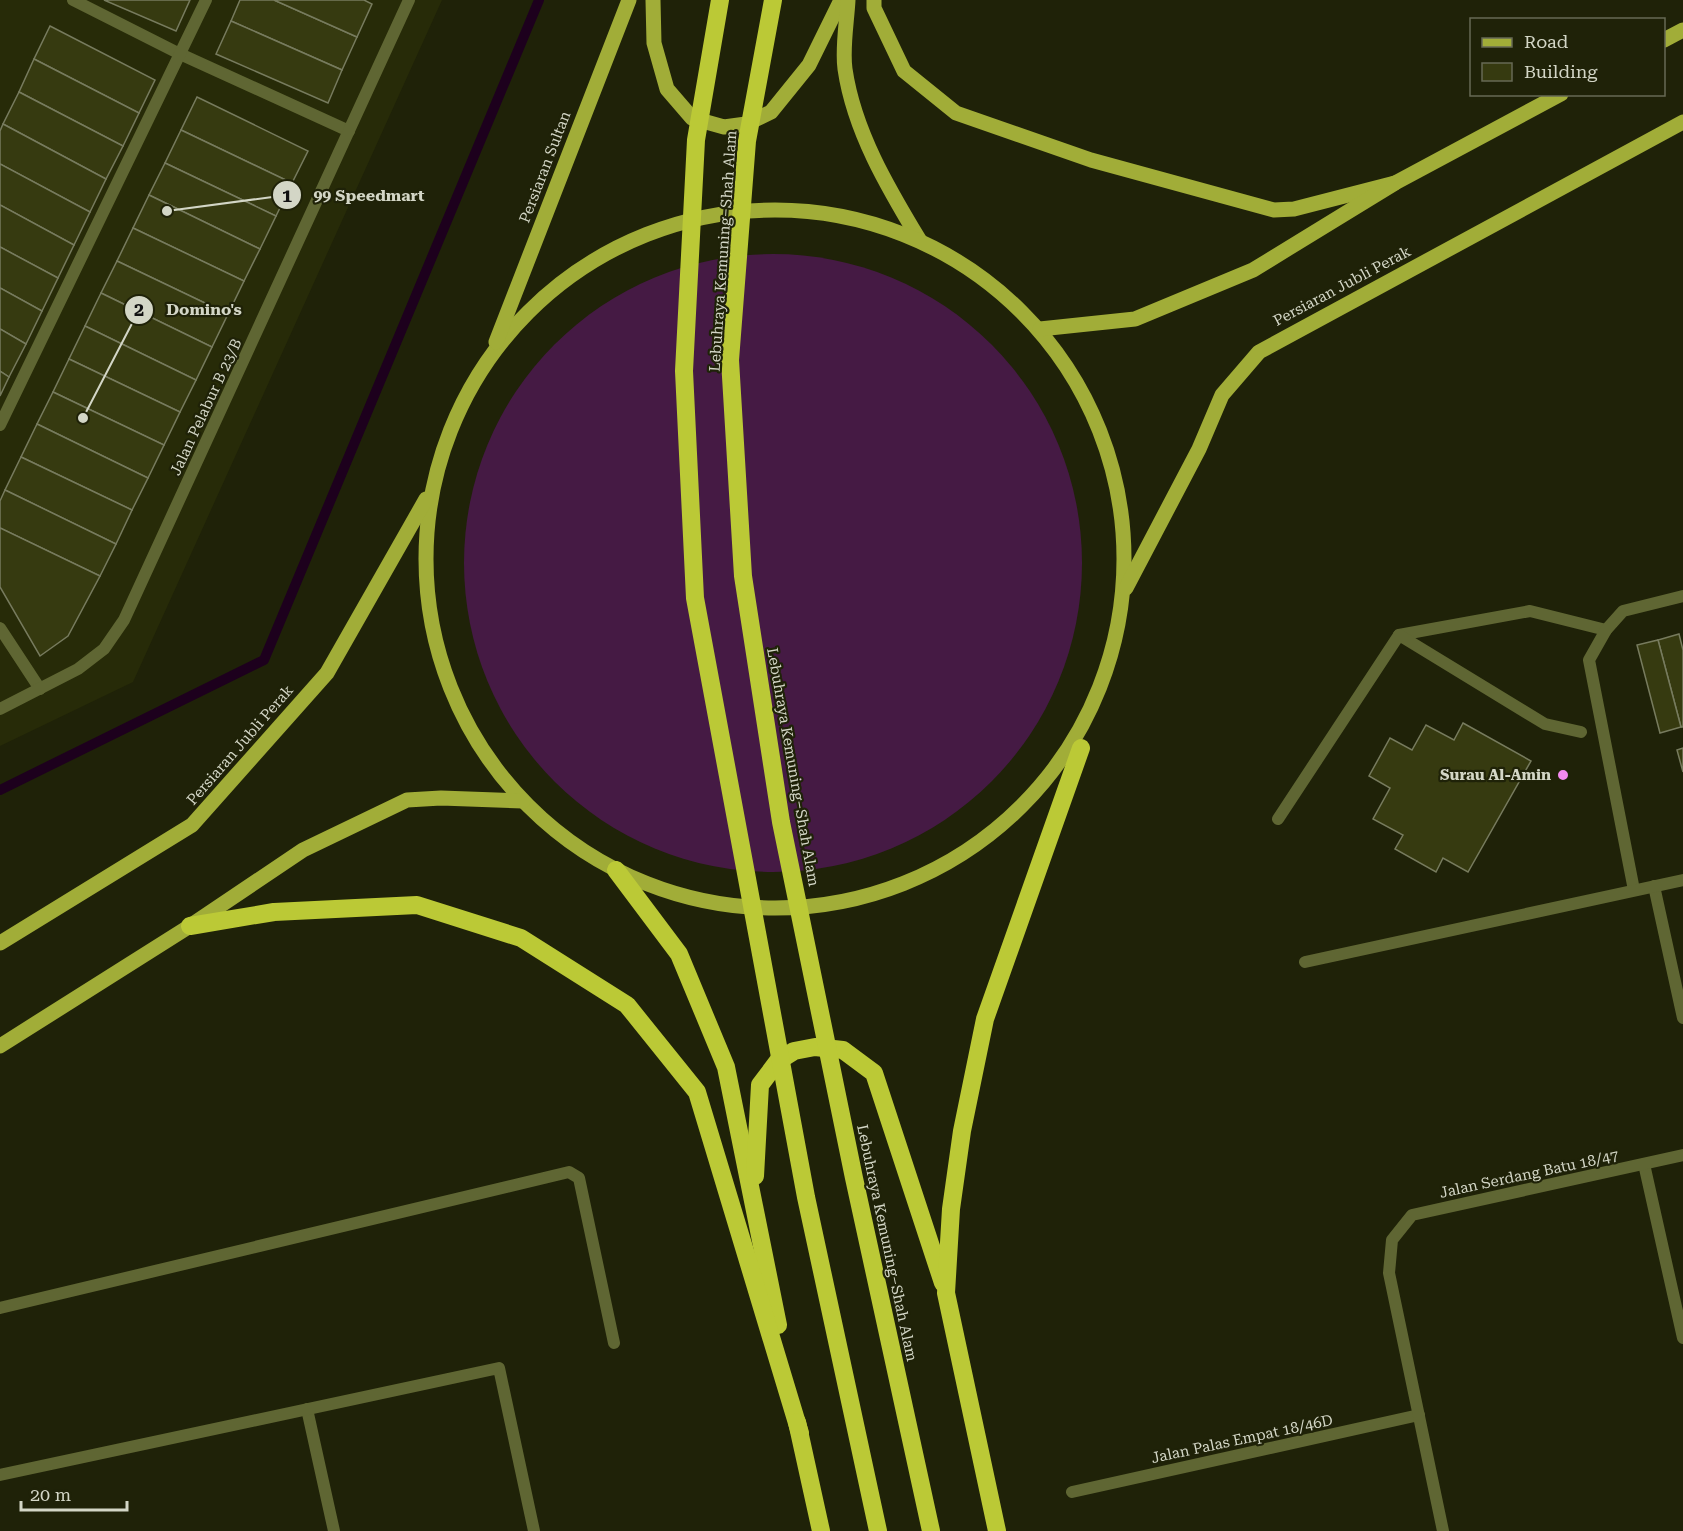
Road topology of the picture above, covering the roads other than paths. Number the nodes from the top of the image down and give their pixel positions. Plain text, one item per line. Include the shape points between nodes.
1 (73, 0) edge
2 (206, 0) edge
3 (409, 0) edge
4 (628, 0) edge
5 (653, 0) edge
6 (720, 0) edge
7 (772, 0) edge
8 (841, 0) edge
9 (848, 0) edge
10 (874, 0) edge
11 (1683, 30) edge
12 (1665, 39) edge
13 (180, 54) junction
14 (1557, 96) edge
15 (1683, 122) edge
16 (349, 131) junction
17 (1395, 183) junction
18 (920, 241) junction
19 (1040, 329) junction
20 (494, 348) junction
21 (0, 425) edge
22 (429, 494) junction
23 (1126, 588) junction
24 (1683, 596) edge
25 (0, 628) edge
26 (1606, 630) junction
27 (1399, 635) junction
28 (40, 689) junction
29 (0, 709) edge
30 (1581, 732) dead end
31 (1081, 748) junction
32 (523, 801) junction
33 (1278, 819) dead end
34 (616, 870) junction
35 (1683, 880) edge
36 (1654, 886) junction
37 (1634, 890) junction
38 (190, 926) junction
39 (0, 943) edge
40 (1305, 962) dead end
41 (1683, 1018) edge
42 (0, 1046) edge
43 (1683, 1155) edge
44 (1644, 1164) junction
45 (754, 1204) junction
46 (946, 1293) junction
47 (0, 1308) edge
48 (1683, 1338) edge
49 (614, 1343) dead end
50 (307, 1409) junction
51 (1419, 1415) junction
52 (800, 1433) junction
53 (0, 1475) edge
54 (1072, 1492) dead end
55 (334, 1531) edge
56 (534, 1531) edge
57 (821, 1531) edge
58 (878, 1531) edge
59 (931, 1531) edge
60 (997, 1531) edge
61 (1443, 1531) edge

1 - 13 street
2 - 13 street
3 - 16 street, Jalan Pelabur B 23/B
4 - 20 main road, Persiaran Sultan
5 - 8 main road via 654,43 667,89 692,118 724,127 746,124 771,112 809,65
6 - 58 highway, Lebuhraya Kemuning–Shah Alam, bridge via 696,140 684,372 695,598 806,1197
7 - 59 highway, Lebuhraya Kemuning–Shah Alam, bridge via 747,141 730,360 742,576 781,822
9 - 18 main road via 845,68 856,116 886,184
10 - 17 main road via 873,8 904,71 956,113 967,117 1091,160 1274,210 1294,209
11 - 12 main road
13 - 16 street
13 - 21 street
14 - 17 main road
15 - 23 main road, Persiaran Jubli Perak via 1259,352 1222,395 1199,449
16 - 28 street, Jalan Pelabur B 23/B via 124,620 104,649 78,669
17 - 19 main road via 1253,270 1135,319
18 - 19 main road via 985,278
18 - 20 main road via 829,213 723,214 643,235 561,281
19 - 23 main road via 1092,407 1121,495
20 - 22 main road via 453,417
22 - 32 main road via 424,560 430,627 450,690 475,739
22 - 39 main road, Persiaran Jubli Perak via 327,673 192,825
23 - 31 main road via 1113,656 1087,720
24 - 26 street via 1623,611
25 - 28 street
26 - 27 street via 1530,611
26 - 37 street via 1588,660
27 - 30 street via 1545,724
27 - 33 street
28 - 29 street, Jalan Pelabur B 23/B
31 - 34 main road via 980,843 896,887 802,907 707,901
31 - 46 highway via 985,1019 951,1209
32 - 34 main road
32 - 38 main road via 407,800 303,850
34 - 45 highway via 679,954 726,1067
35 - 36 street
36 - 37 street
36 - 41 street
37 - 40 street
38 - 42 main road
38 - 52 highway via 274,912 417,904 521,938 627,1005 697,1092
43 - 44 street, Jalan Serdang Batu 18/47
44 - 48 street
44 - 51 street, Jalan Serdang Batu 18/47 via 1412,1215 1392,1240 1389,1273
45 - 46 highway via 760,1085 778,1061 794,1051 815,1047 843,1050 874,1073
45 - 52 highway
46 - 60 highway
47 - 49 street via 569,1172 579,1178
50 - 53 street
50 - 55 street
50 - 56 street via 499,1368
51 - 54 street, Jalan Palas Empat 18/46D
51 - 61 street
52 - 57 highway

